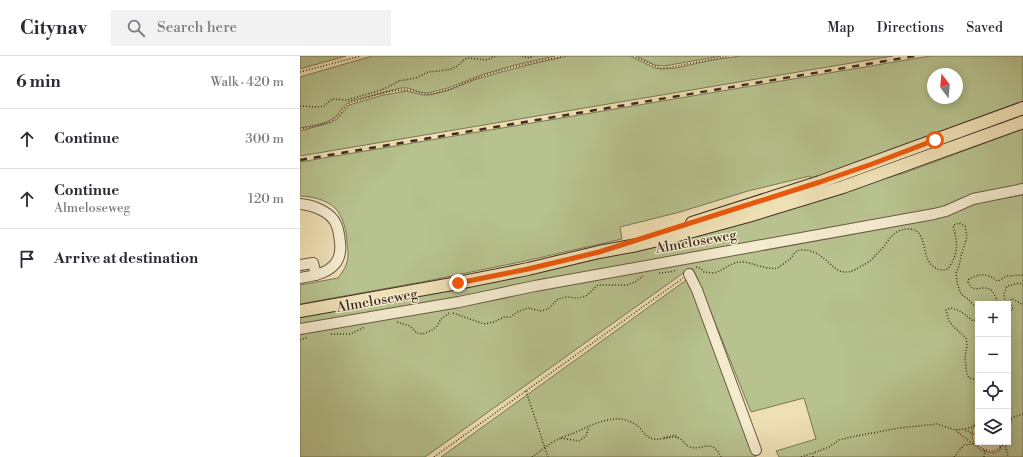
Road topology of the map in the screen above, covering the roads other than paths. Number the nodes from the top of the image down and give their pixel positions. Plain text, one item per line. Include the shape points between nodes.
1 (1023, 108) edge
2 (1023, 122) edge
3 (1023, 189) edge
4 (300, 204) edge
5 (599, 252) junction
6 (300, 265) edge
7 (300, 272) edge
8 (315, 272) junction
9 (689, 274) road end
10 (300, 278) edge
11 (300, 311) edge
12 (300, 329) edge
13 (756, 450) dead end

1 - 5 main road via 820,182
2 - 5 main road via 843,187 671,237
3 - 12 street, Almeloseweg via 973,199 934,214
4 - 8 street via 327,213 336,222 339,233 340,257 334,266 325,272
5 - 11 main road, Almeloseweg via 458,283
6 - 8 street via 313,263
7 - 8 street
8 - 10 street
9 - 13 street

